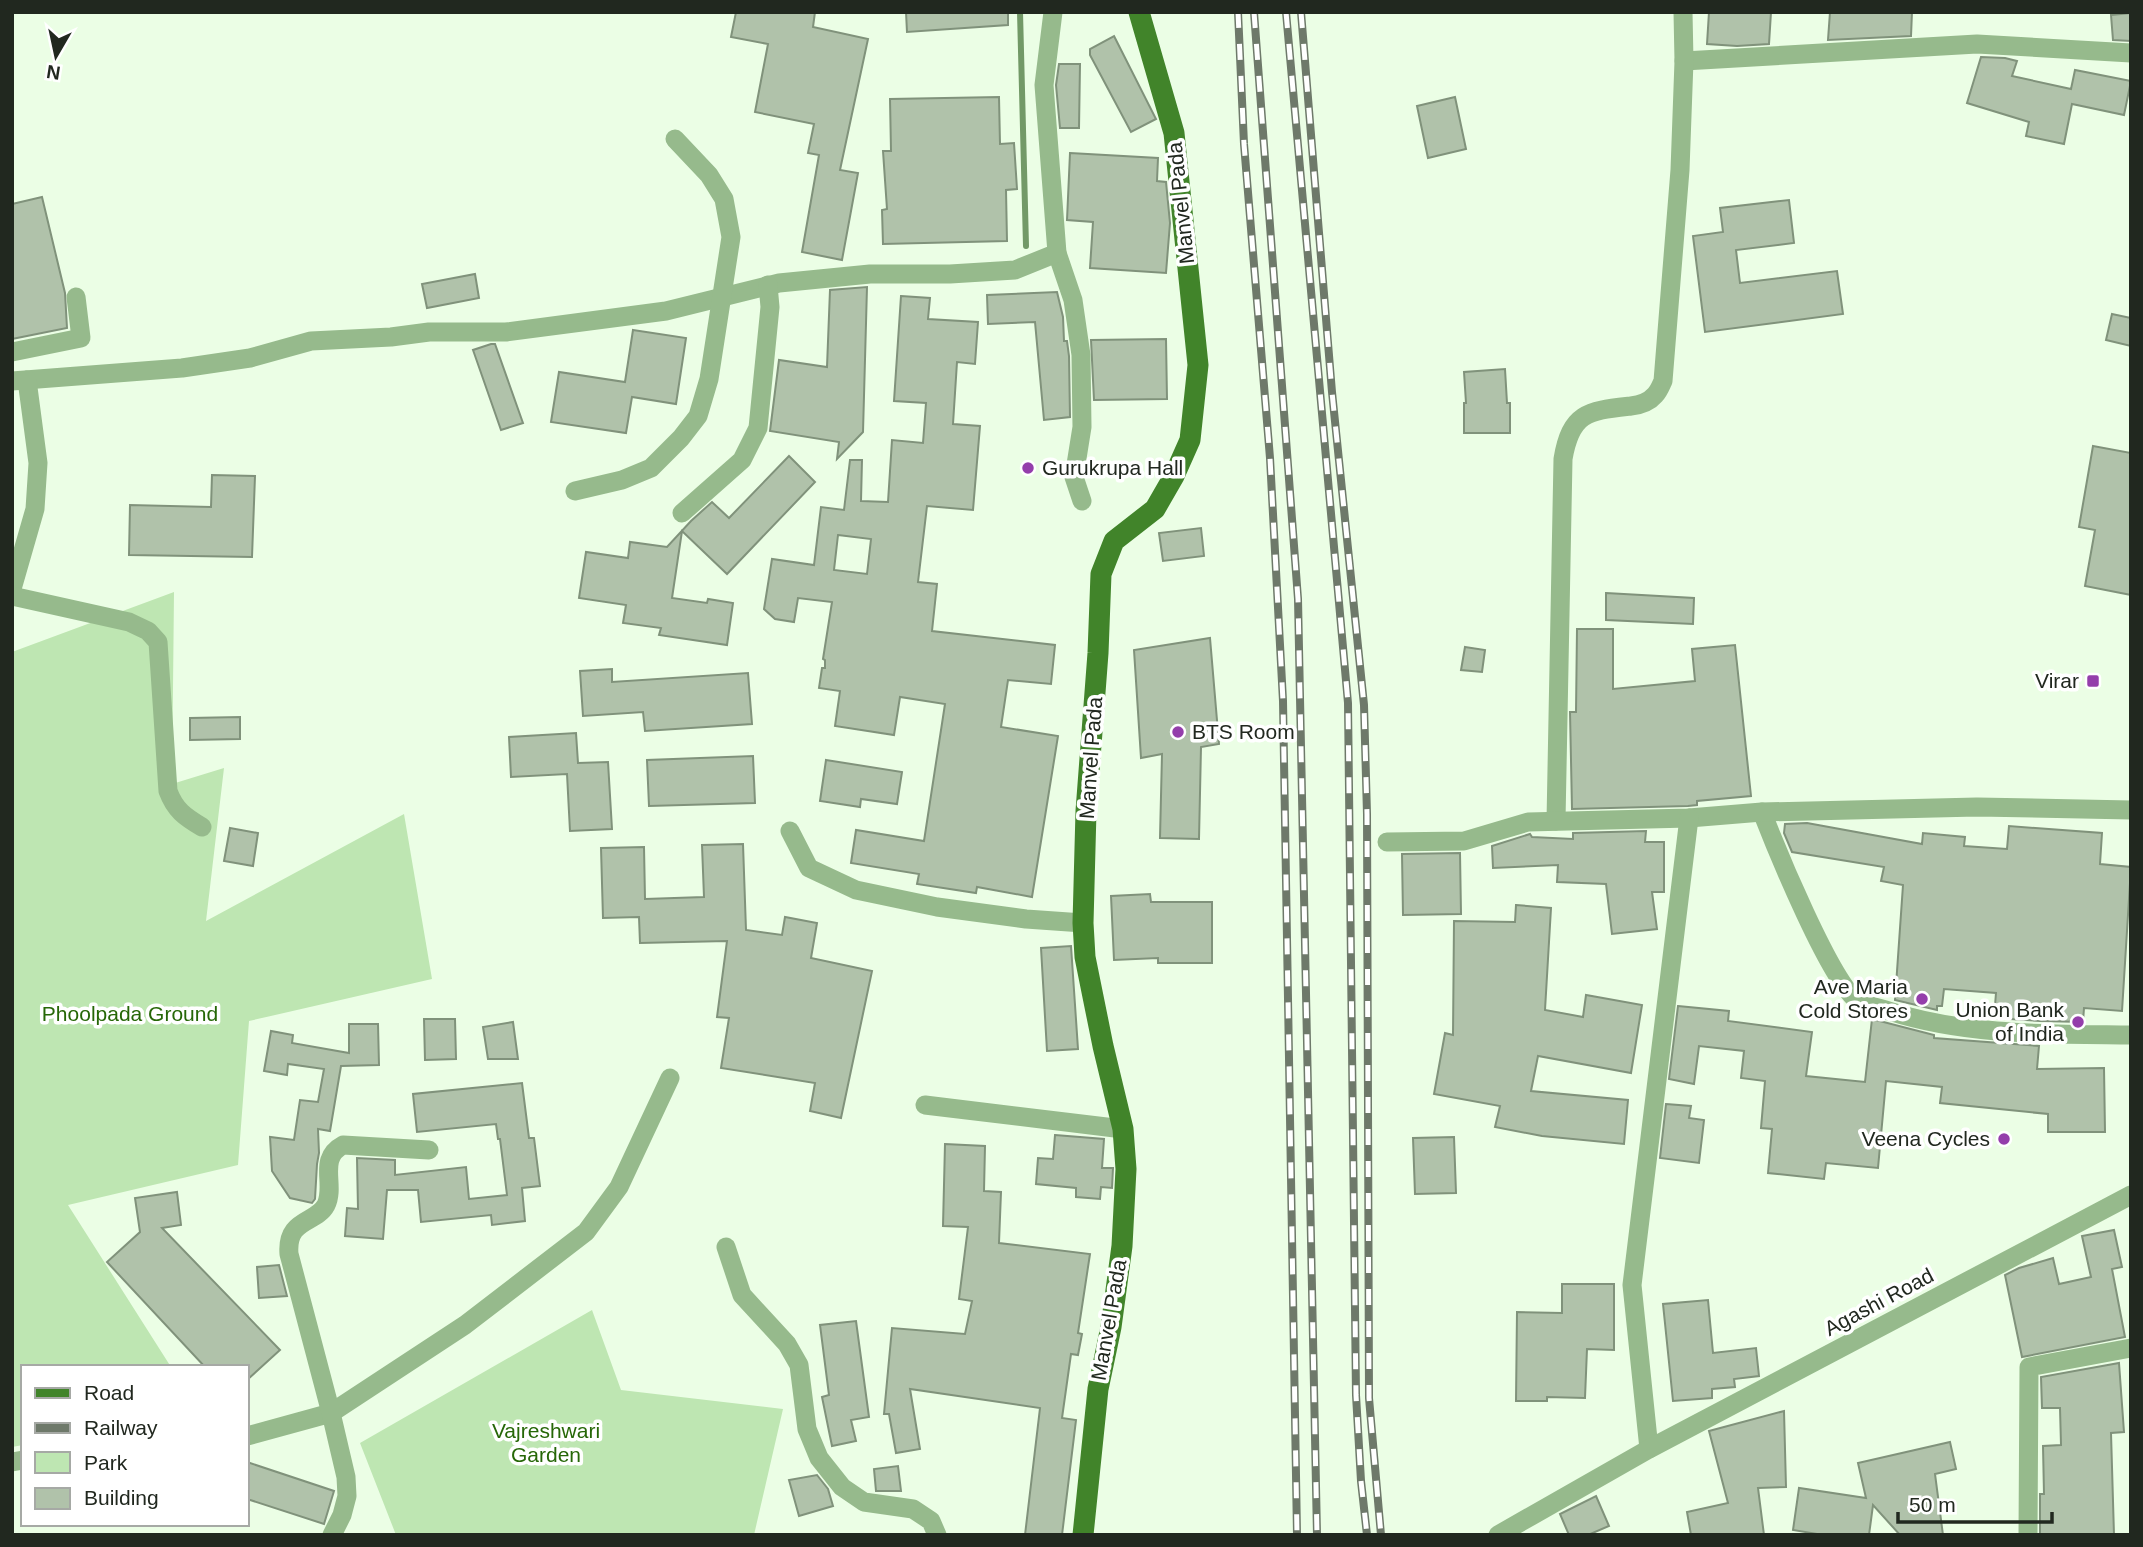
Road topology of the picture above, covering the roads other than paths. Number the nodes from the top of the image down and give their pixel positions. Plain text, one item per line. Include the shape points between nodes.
1 (1053, 12) edge
2 (1139, 12) edge
3 (1683, 12) edge
4 (2131, 53) edge
5 (1685, 61) junction
6 (675, 139) dead end
7 (1057, 253) junction
8 (768, 285) junction
9 (723, 295) junction
10 (76, 298) dead end
11 (19, 366) edge
12 (575, 491) dead end
13 (1082, 501) dead end
14 (682, 513) dead end
15 (12, 589) edge
16 (12, 596) edge
17 (2131, 810) edge
18 (1762, 812) junction
19 (1689, 818) junction
20 (1556, 821) junction
21 (202, 827) dead end
22 (790, 831) dead end
23 (1387, 842) dead end
24 (1083, 923) junction
25 (2131, 1035) edge
26 (670, 1078) dead end
27 (925, 1105) dead end
28 (1123, 1129) junction
29 (429, 1150) dead end
30 (2130, 1202) edge
31 (726, 1247) dead end
32 (2131, 1348) edge
33 (329, 1405) junction
34 (248, 1436) edge
35 (1649, 1448) junction
36 (331, 1535) edge
37 (937, 1535) edge
38 (1083, 1535) edge
39 (1498, 1535) edge
40 (2028, 1535) edge

1 - 7 street via 1044,85
2 - 24 main road, Manvel Pada via 1174,133 1198,365 1190,440 1174,476 1155,509 1114,541 1101,574
3 - 5 street
4 - 5 street via 1977,44
5 - 20 street via 1663,380 1655,396 1641,404 1581,416 1567,434
6 - 9 street via 709,174 724,200 731,237
7 - 8 street via 1015,270 870,274
7 - 13 street via 1073,300 1081,355 1083,427 1074,477
8 - 9 street
8 - 14 street via 770,307 758,428 742,460
9 - 11 street via 666,311 506,332 429,332 311,341 250,358 183,368
9 - 12 street via 698,416 651,468
10 - 11 street via 81,338
11 - 15 street via 38,463 35,509
16 - 21 street via 130,622 158,642 168,791 184,817
17 - 18 street via 1977,807
18 - 19 street
18 - 25 street via 1832,967 1857,1000 1913,1019 2002,1033
19 - 20 street
19 - 35 street via 1632,1285
20 - 23 street via 1528,822 1464,841
22 - 24 street via 809,868 856,890 937,907
24 - 28 main road, Manvel Pada via 1102,1046
26 - 33 street via 619,1186 586,1232 465,1325
27 - 28 street
28 - 38 main road, Manvel Pada via 1122,1246 1098,1389
29 - 33 street via 343,1145 334,1150 325,1208 293,1230 289,1254
30 - 35 street, Agashi Road
31 - 37 street via 743,1295 787,1344 799,1365 807,1429 819,1458 842,1487 864,1502 913,1509 931,1521
32 - 40 street via 2029,1367
33 - 34 street
33 - 36 street via 347,1496
35 - 39 street, Agashi Road

